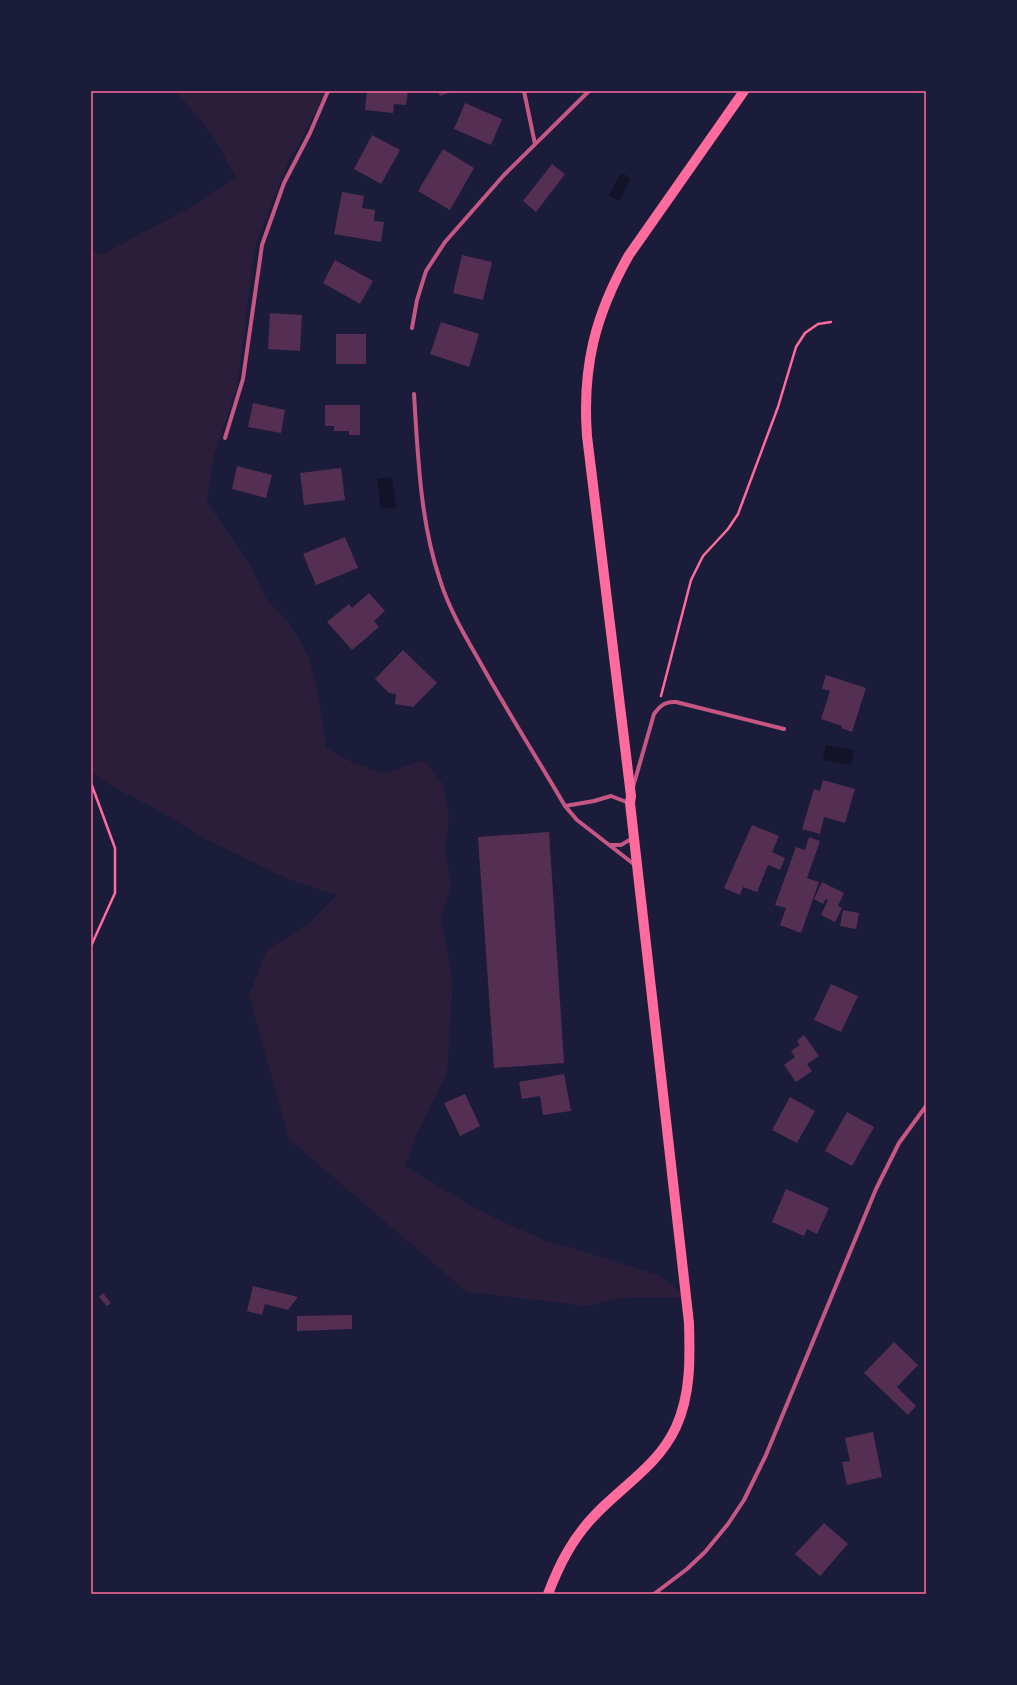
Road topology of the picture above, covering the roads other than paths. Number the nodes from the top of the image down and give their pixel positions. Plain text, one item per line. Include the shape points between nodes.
1 (328, 91) edge
2 (524, 91) edge
3 (589, 91) edge
4 (744, 91) edge
5 (535, 144) junction
6 (412, 328) dead end
7 (414, 394) dead end
8 (225, 438) dead end
9 (784, 729) dead end
10 (630, 799) junction
11 (565, 806) junction
12 (634, 837) junction
13 (609, 845) junction
14 (637, 866) junction
15 (926, 1106) edge
16 (548, 1594) edge
17 (654, 1594) edge

1 - 8 street via 284,183 262,245 243,380
2 - 5 street
3 - 5 street
4 - 10 main road via 629,255 606,301 590,352 586,392 587,436
5 - 6 street via 468,215 434,258 426,271
7 - 11 street via 420,480 428,537 440,582 485,671
9 - 10 street via 676,702 661,705 653,718
10 - 11 street via 611,796
10 - 12 main road
11 - 13 street via 577,820
12 - 13 street via 622,845
12 - 14 main road
13 - 14 street
14 - 16 main road via 689,1323 689,1378 682,1411 666,1446 656,1459 606,1504 580,1532 565,1554
15 - 17 street via 899,1143 876,1189 766,1455 747,1493 728,1524 705,1552 688,1569

